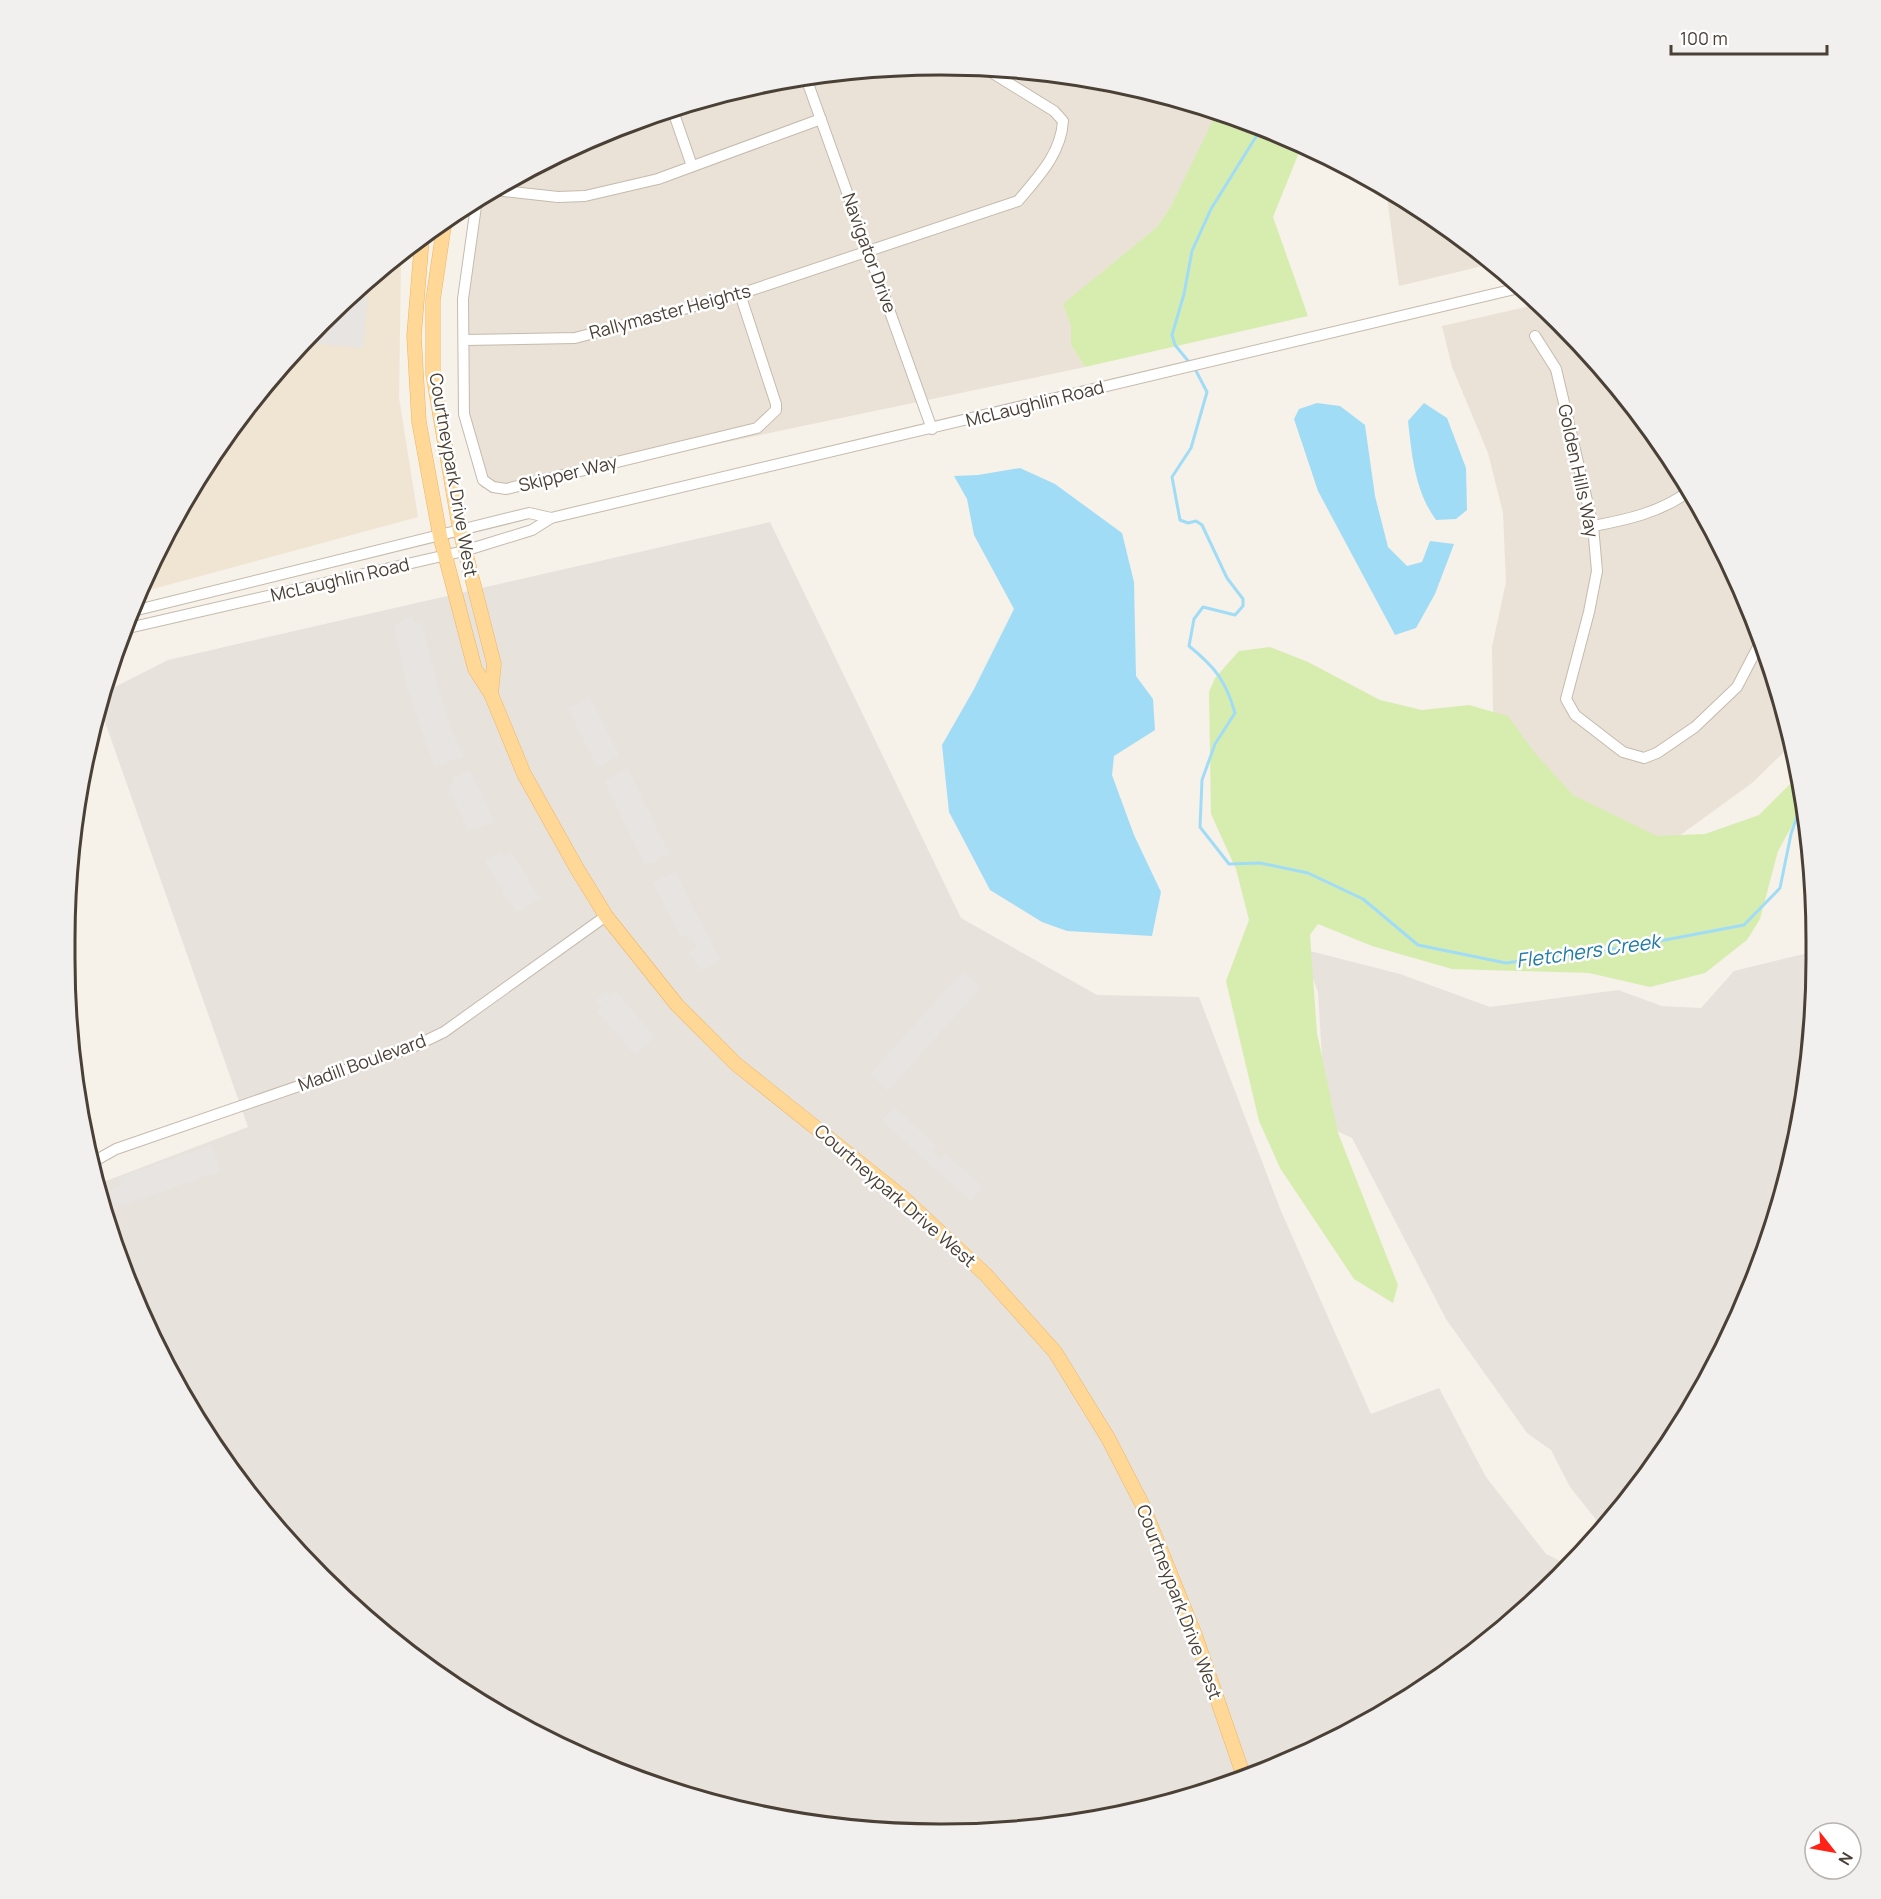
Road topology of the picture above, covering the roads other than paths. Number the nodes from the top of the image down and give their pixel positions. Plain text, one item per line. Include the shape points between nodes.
1 (999, 77) edge
2 (809, 85) edge
3 (675, 117) edge
4 (821, 119) junction
5 (692, 166) junction
6 (507, 191) edge
7 (475, 211) edge
8 (443, 233) edge
9 (421, 249) edge
10 (868, 250) junction
11 (1511, 290) edge
12 (740, 294) junction
13 (1535, 336) dead end
14 (465, 340) junction
15 (932, 429) junction
16 (1682, 495) edge
17 (551, 518) junction
18 (1593, 526) junction
19 (460, 531) junction
20 (440, 536) junction
21 (464, 551) junction
22 (445, 555) junction
23 (141, 609) edge
24 (134, 627) edge
25 (1756, 651) edge
26 (491, 694) junction
27 (606, 916) junction
28 (99, 1159) edge
29 (1241, 1770) edge

1 - 10 street, Rallymaster Heights via 1063,120 1062,137 1047,166 1018,201
2 - 4 street, Navigator Drive
3 - 5 street
4 - 5 street
4 - 10 street, Navigator Drive
5 - 6 street via 658,179 585,196
7 - 14 street, Skipper Way via 464,299
8 - 19 main road, Courtneypark Drive West via 433,300 433,374
9 - 20 main road, Courtneypark Drive West via 414,336 419,422
10 - 12 street, Rallymaster Heights
10 - 15 street, Navigator Drive
11 - 15 street, McLaughlin Road
12 - 14 street, Rallymaster Heights via 575,338
12 - 14 street, Skipper Way via 776,404 776,410 757,428 506,489 483,480 464,414
13 - 18 street, Golden Hills Way via 1556,369
15 - 17 street, McLaughlin Road
16 - 18 street via 1626,520
17 - 19 street, McLaughlin Road via 529,513
17 - 21 street, McLaughlin Road via 532,531
18 - 25 street, Golden Hills Way via 1597,571 1566,699 1575,715 1623,752 1644,758 1695,728 1737,687
19 - 20 street, McLaughlin Road
19 - 21 main road, Courtneypark Drive West
20 - 22 main road, Courtneypark Drive West
20 - 23 street, McLaughlin Road
21 - 22 street, McLaughlin Road
21 - 26 main road, Courtneypark Drive West via 494,664
22 - 24 street, McLaughlin Road
22 - 26 main road, Courtneypark Drive West via 475,669
26 - 27 main road, Courtneypark Drive West via 524,774
27 - 28 street, Madill Boulevard via 444,1032 415,1046 116,1149
27 - 29 main road, Courtneypark Drive West via 677,1005 736,1064 901,1196 986,1275 1055,1352 1108,1438 1142,1504 1196,1635

